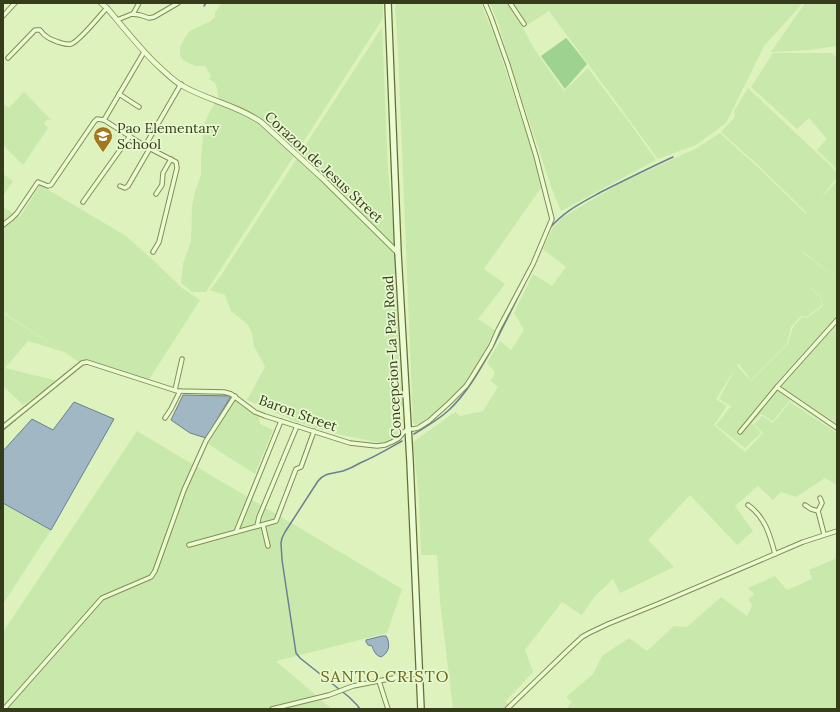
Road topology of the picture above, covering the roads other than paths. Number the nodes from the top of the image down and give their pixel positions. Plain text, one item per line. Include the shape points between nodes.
1 (15, 3) edge
2 (101, 3) edge
3 (138, 3) edge
4 (178, 3) edge
5 (388, 3) edge
6 (485, 3) edge
7 (510, 3) edge
8 (107, 8) junction
9 (133, 14) junction
10 (3, 16) edge
11 (117, 20) junction
12 (524, 24) dead end
13 (144, 52) junction
14 (8, 58) dead end
15 (181, 84) junction
16 (119, 94) junction
17 (139, 107) dead end
18 (104, 120) junction
19 (130, 136) junction
20 (145, 146) junction
21 (150, 148) junction
22 (171, 159) junction
23 (120, 186) dead end
24 (156, 194) dead end
25 (83, 202) dead end
26 (3, 225) edge
27 (153, 252) dead end
28 (398, 253) junction
29 (837, 320) edge
30 (182, 359) dead end
31 (777, 387) junction
32 (175, 390) junction
33 (180, 391) junction
34 (235, 396) junction
35 (165, 418) dead end
36 (280, 421) junction
37 (297, 426) junction
38 (3, 427) edge
39 (837, 428) edge
40 (408, 430) junction
41 (314, 431) junction
42 (740, 432) dead end
43 (820, 498) dead end
44 (748, 505) dead end
45 (805, 505) dead end
46 (818, 511) junction
47 (262, 525) junction
48 (257, 526) junction
49 (837, 530) edge
50 (236, 532) junction
51 (824, 534) junction
52 (189, 545) dead end
53 (268, 546) dead end
54 (775, 554) junction
55 (419, 673) junction
56 (379, 681) junction
57 (4, 709) edge
58 (272, 709) edge
59 (388, 709) edge
60 (421, 709) edge
61 (507, 709) edge

1 - 10 street
2 - 8 street, Corazon de Jesus Street
3 - 9 street
4 - 9 street via 154,18
5 - 28 main road, Concepcion-La Paz Road
6 - 40 street, Baron Street via 508,65 552,219 533,264 491,346 466,386 429,421 418,428
7 - 12 street
8 - 11 street, Corazon de Jesus Street
8 - 14 street via 80,38 71,44 51,40 40,30 35,30
9 - 11 street
11 - 13 street, Corazon de Jesus Street
13 - 15 street, Corazon de Jesus Street via 169,77
13 - 16 street
15 - 20 street
15 - 28 street, Corazon de Jesus Street via 261,122
16 - 17 street
16 - 18 street
18 - 19 street
18 - 26 street via 97,119 94,122 51,185 38,182 17,214
19 - 20 street
19 - 25 street
20 - 21 street
21 - 22 street
21 - 23 street via 128,186
22 - 24 street via 163,173 162,186
22 - 27 street via 176,162 177,168 159,242
28 - 40 main road, Concepcion-La Paz Road
29 - 31 street
30 - 32 street
31 - 39 street
31 - 42 street
32 - 33 street, Baron Street
32 - 38 street, Baron Street via 85,362
33 - 34 street, Baron Street via 227,392
33 - 35 street
34 - 36 street, Baron Street via 258,414
34 - 57 street via 206,441 184,490 151,577 102,598
36 - 37 street, Baron Street
36 - 50 street
37 - 41 street, Baron Street
37 - 48 street
40 - 41 street, Baron Street via 392,442 377,446 350,443
40 - 55 main road, Concepcion-La Paz Road
41 - 47 street via 301,467 296,469 276,521
43 - 46 street via 822,503
44 - 54 street via 762,519
45 - 46 street
46 - 51 street
47 - 48 street
47 - 53 street
48 - 50 street
49 - 51 street
50 - 52 street
51 - 54 street
54 - 61 street via 582,637
55 - 56 street
55 - 60 main road, Concepcion-La Paz Road
56 - 58 street
56 - 59 street

